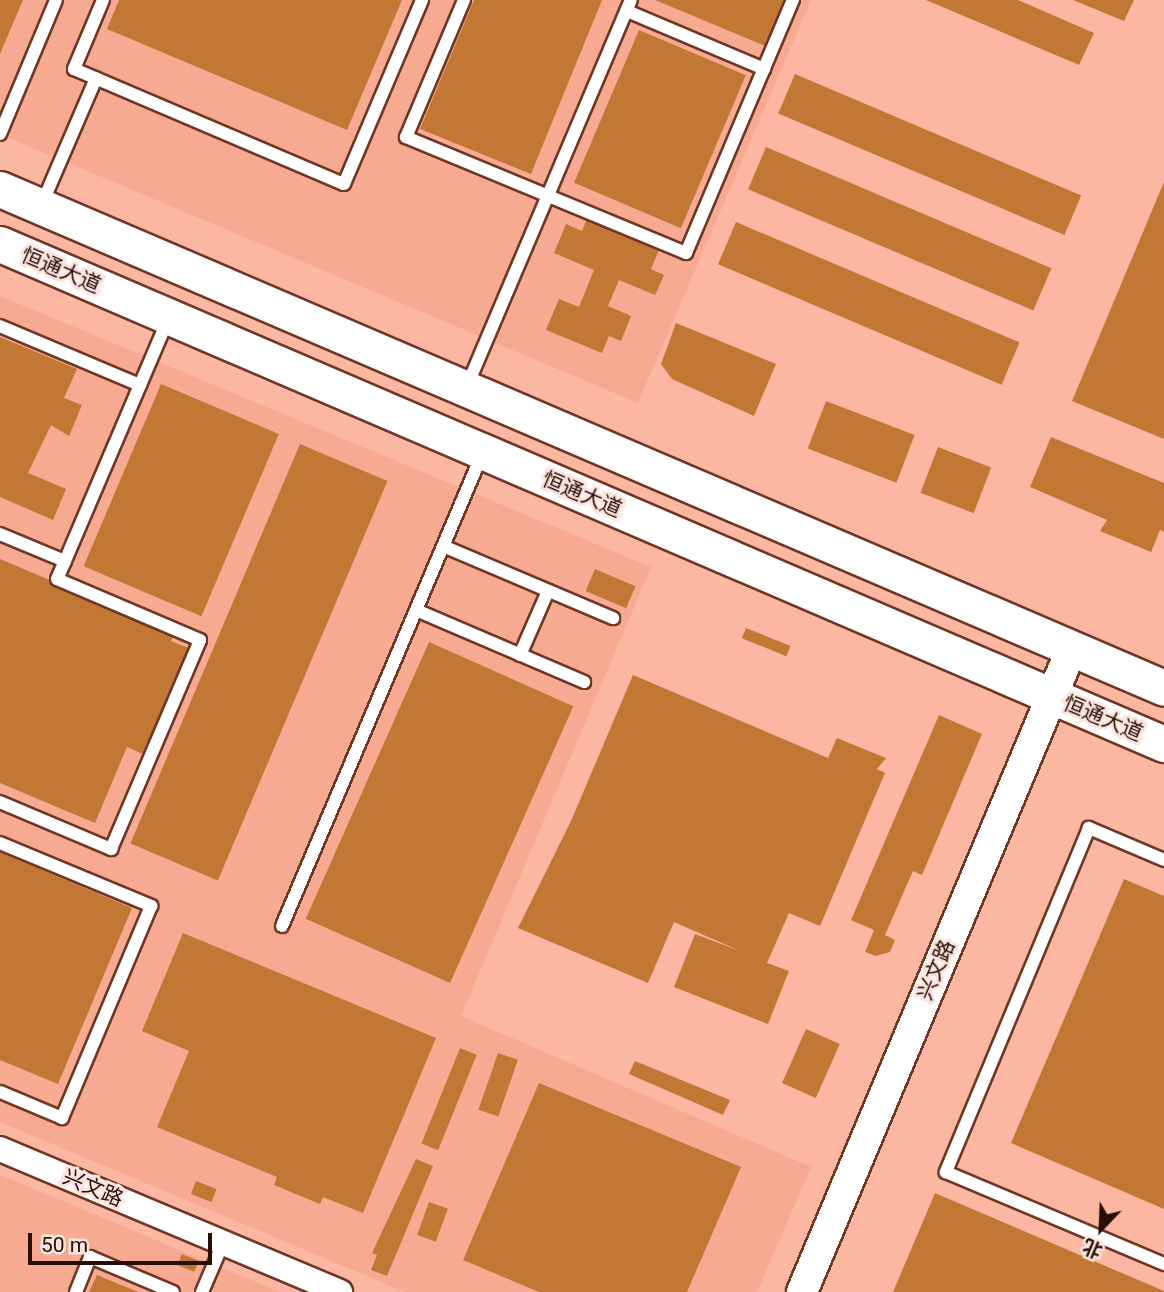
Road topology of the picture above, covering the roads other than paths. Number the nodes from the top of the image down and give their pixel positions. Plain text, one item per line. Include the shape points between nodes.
1 (56, 0) edge
2 (103, 0) edge
3 (422, 0) edge
4 (464, 0) edge
5 (793, 0) edge
6 (629, 5) edge
7 (764, 69) junction
8 (96, 78) junction
9 (0, 134) edge
10 (0, 189) edge
11 (548, 196) junction
12 (41, 207) junction
13 (0, 244) edge
14 (169, 317) junction
15 (0, 326) edge
16 (140, 385) junction
17 (466, 390) junction
18 (483, 451) junction
19 (0, 534) edge
20 (443, 546) junction
21 (65, 561) junction
22 (548, 591) junction
23 (416, 610) junction
24 (612, 618) dead end
25 (1072, 648) junction
26 (520, 655) junction
27 (584, 681) dead end
28 (1164, 688) edge
29 (1051, 695) junction
30 (1164, 744) edge
31 (0, 802) edge
32 (0, 843) edge
33 (1164, 860) edge
34 (282, 926) dead end
35 (0, 1092) edge
36 (0, 1149) edge
37 (223, 1243) junction
38 (1164, 1264) edge
39 (76, 1292) edge
40 (173, 1292) edge
41 (202, 1292) edge
42 (340, 1292) edge
43 (802, 1292) edge

1 - 9 lane
2 - 8 lane via 74,69
3 - 8 lane via 344,184
4 - 11 lane via 406,137
5 - 7 lane
6 - 7 lane
6 - 11 lane
7 - 11 lane via 686,253
8 - 12 lane
10 - 12 main road
11 - 17 lane
12 - 17 main road
13 - 14 main road, 恒通大道
14 - 16 lane
14 - 18 main road, 恒通大道
15 - 16 lane
16 - 21 lane
17 - 25 main road
18 - 20 lane
18 - 29 main road, 恒通大道
19 - 21 lane
20 - 22 lane
20 - 23 lane
21 - 31 lane via 57,579 200,640 110,849
22 - 24 lane
22 - 26 lane
23 - 26 lane
23 - 34 lane
25 - 28 main road
25 - 29 street, 兴文路
26 - 27 lane
29 - 30 main road, 恒通大道
29 - 43 street, 兴文路
32 - 35 lane via 151,906 62,1118
33 - 38 lane via 1089,828 946,1172
36 - 37 street, 兴文路
37 - 41 lane
37 - 42 street, 兴文路
39 - 40 lane via 90,1257

